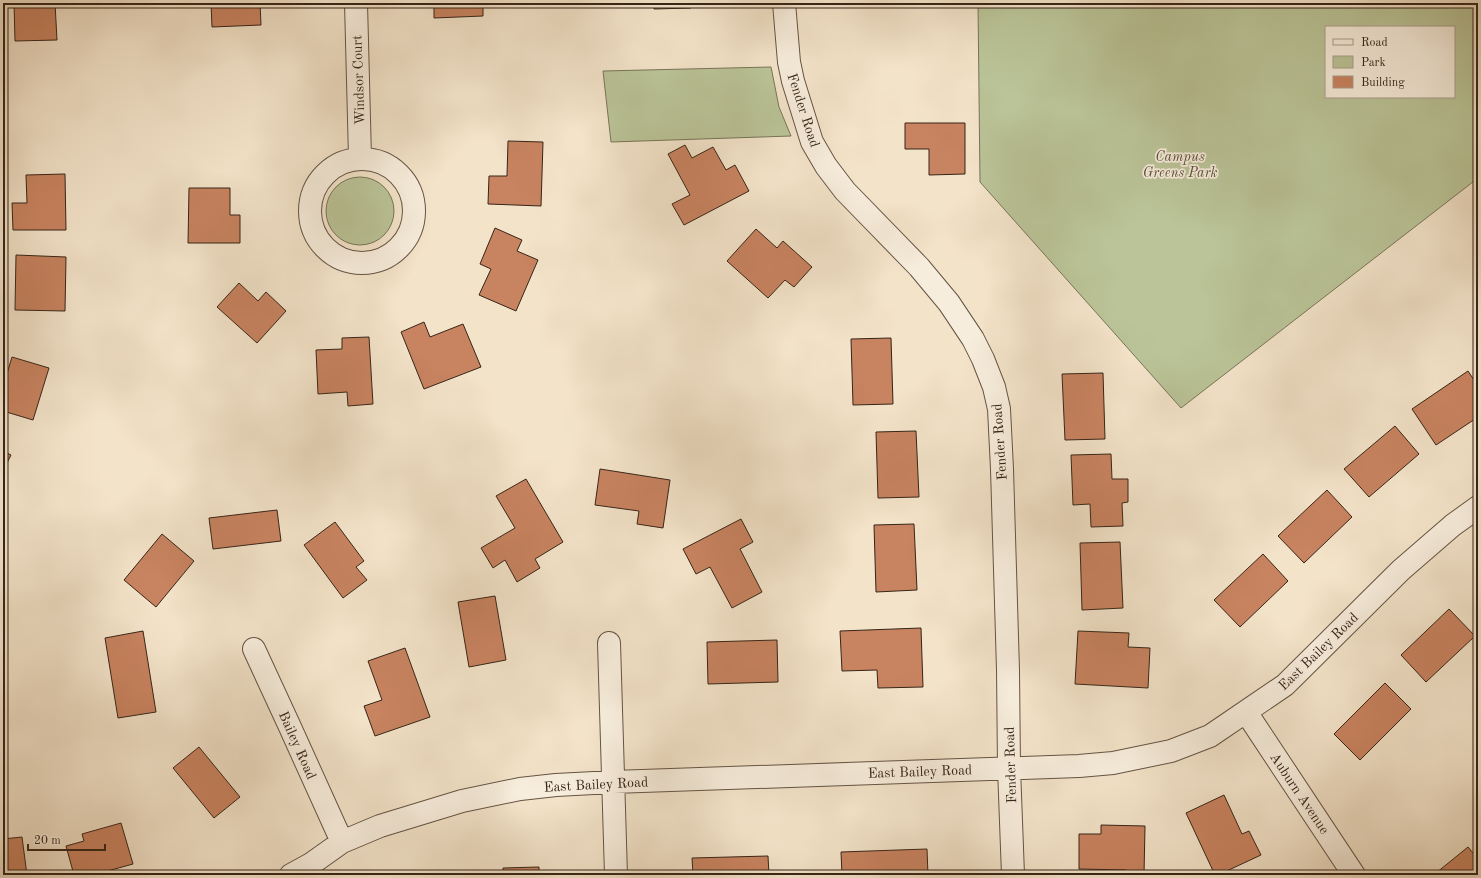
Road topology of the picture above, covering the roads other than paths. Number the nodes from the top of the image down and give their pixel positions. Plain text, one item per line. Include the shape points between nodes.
1 (356, 3) edge
2 (784, 3) edge
3 (360, 158) junction
4 (1478, 507) edge
5 (609, 643) dead end
6 (254, 649) dead end
7 (1246, 712) junction
8 (1009, 768) junction
9 (613, 782) junction
10 (342, 842) junction
11 (291, 875) edge
12 (616, 875) edge
13 (1013, 875) edge
14 (1354, 875) edge

1 - 3 street, Windsor Court
2 - 8 street, Fender Road via 789,62 812,142 845,191 919,267 949,303 973,339 994,387 999,409 1002,470
3 - 3 street via 344,161 329,169 317,182 311,197 309,214 313,230 322,245 334,256 350,262 367,263 384,258 399,248 410,233 415,216 413,198 406,182 394,169 378,160
4 - 7 street, East Bailey Road via 1400,570 1285,685
5 - 9 street
6 - 10 street, Bailey Road
7 - 8 street, East Bailey Road via 1210,736 1171,751 1113,763
7 - 14 street, Auburn Avenue
8 - 9 street, East Bailey Road
8 - 13 street, Fender Road
9 - 10 street, East Bailey Road via 520,789 462,801 380,826
9 - 12 street
10 - 11 street, East Bailey Road

